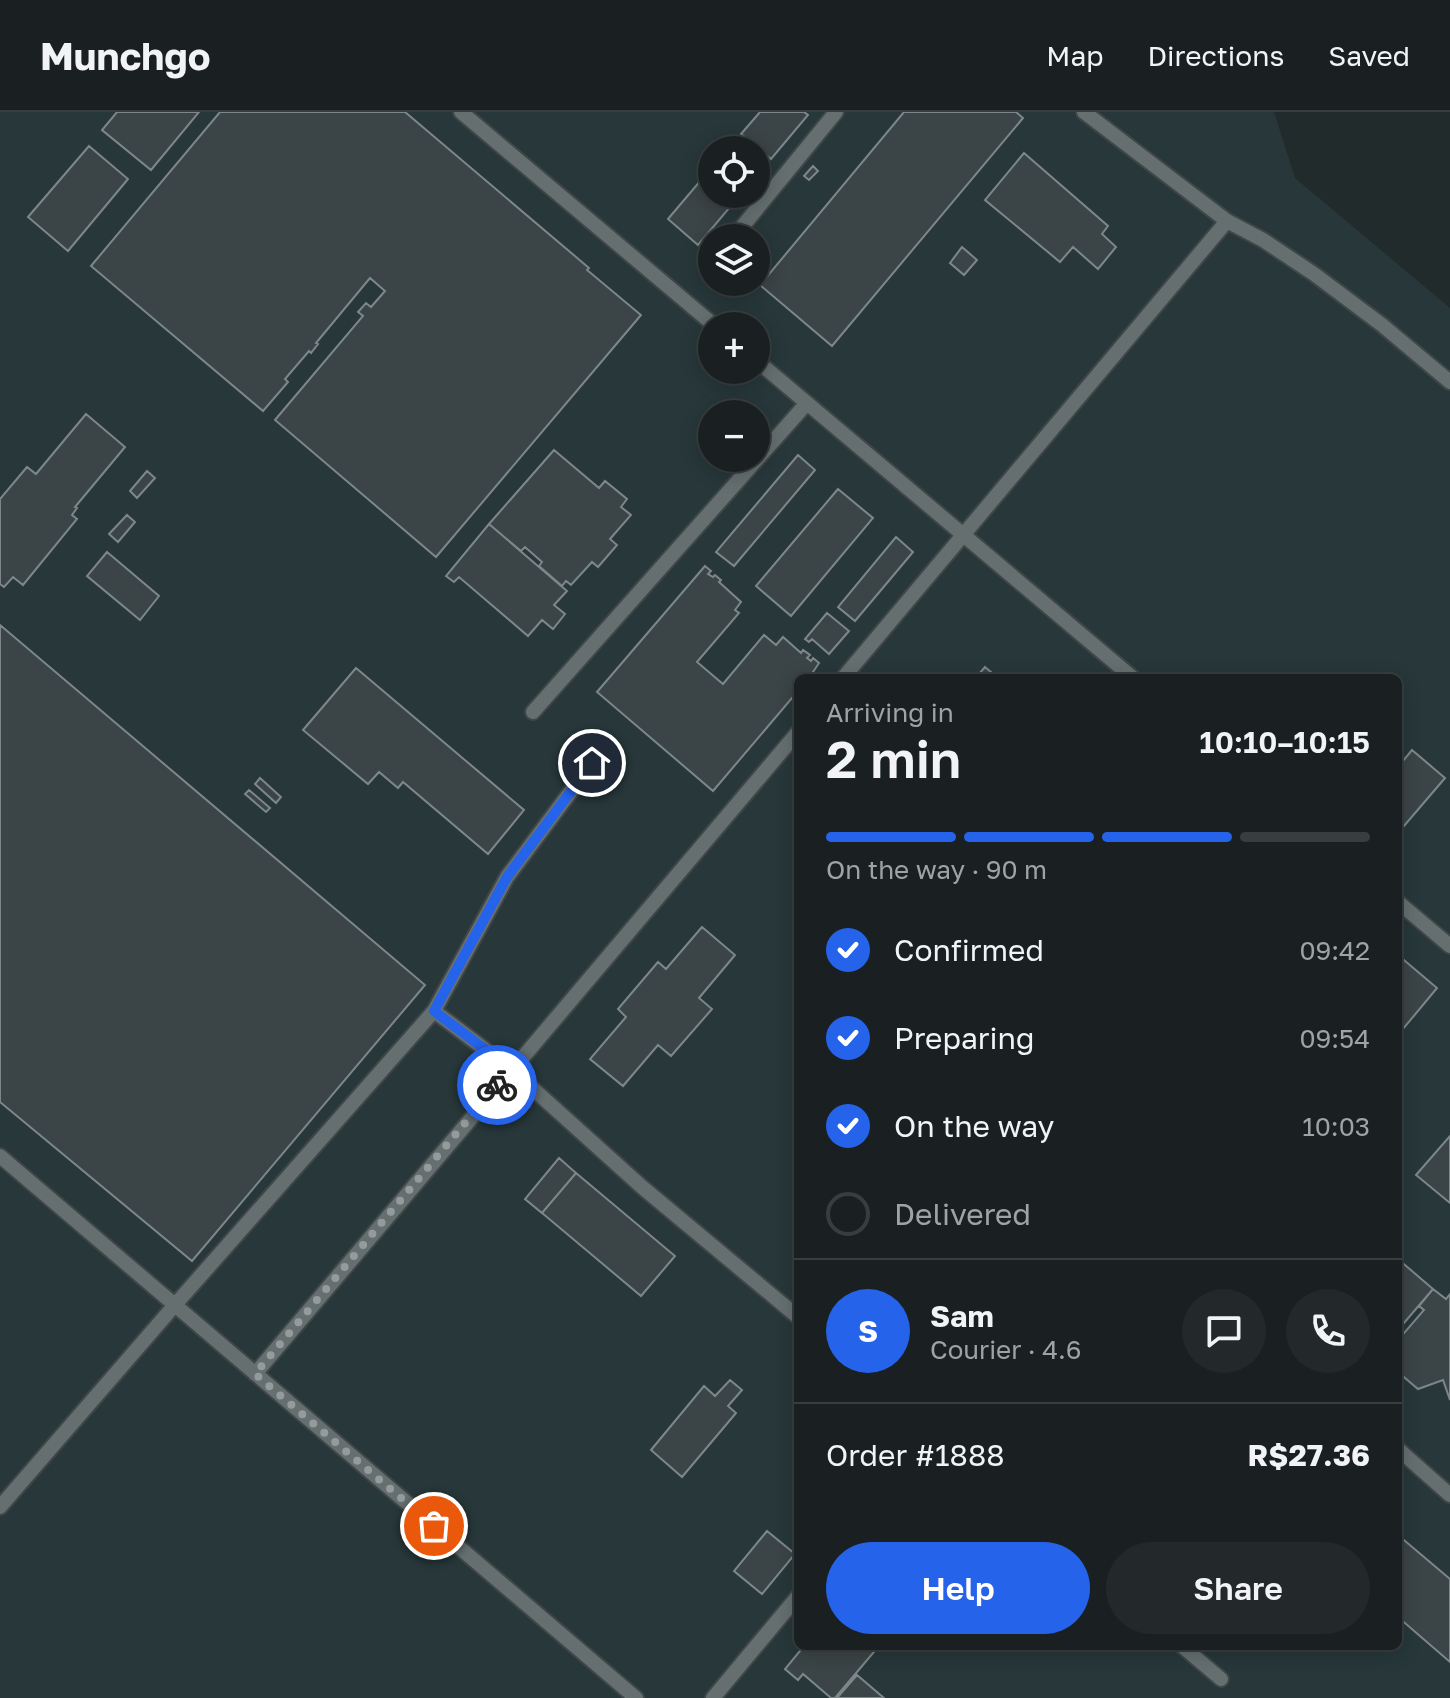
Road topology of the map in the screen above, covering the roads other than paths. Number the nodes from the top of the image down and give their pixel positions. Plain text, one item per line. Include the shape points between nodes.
1 (461, 112) edge
2 (836, 112) edge
3 (1084, 112) edge
4 (1227, 221) junction
5 (744, 224) edge
6 (698, 312) edge
7 (770, 372) edge
8 (1450, 382) edge
9 (807, 403) junction
10 (963, 535) junction
11 (846, 674) edge
12 (1128, 674) edge
13 (533, 712) dead end
14 (794, 737) edge
15 (592, 763) dead end
16 (1402, 905) edge
17 (1450, 946) edge
18 (434, 1011) junction
19 (511, 1069) junction
20 (0, 1156) edge
21 (174, 1306) junction
22 (794, 1314) edge
23 (255, 1374) junction
24 (1402, 1453) edge
25 (1450, 1495) edge
26 (0, 1507) edge
27 (794, 1601) edge
28 (1187, 1650) edge
29 (1221, 1679) dead end
30 (636, 1698) edge
31 (713, 1698) edge

1 - 6 lane
2 - 5 lane
3 - 4 lane
4 - 8 lane via 1314,274
4 - 10 lane
7 - 9 lane
9 - 10 lane
9 - 13 lane
10 - 11 lane
10 - 12 lane
14 - 19 lane
15 - 18 lane via 507,877
16 - 17 lane
18 - 19 lane
18 - 21 lane
19 - 22 lane
19 - 23 lane
20 - 21 lane
21 - 23 lane
21 - 26 lane
23 - 30 lane
24 - 25 lane
27 - 31 lane
28 - 29 lane

